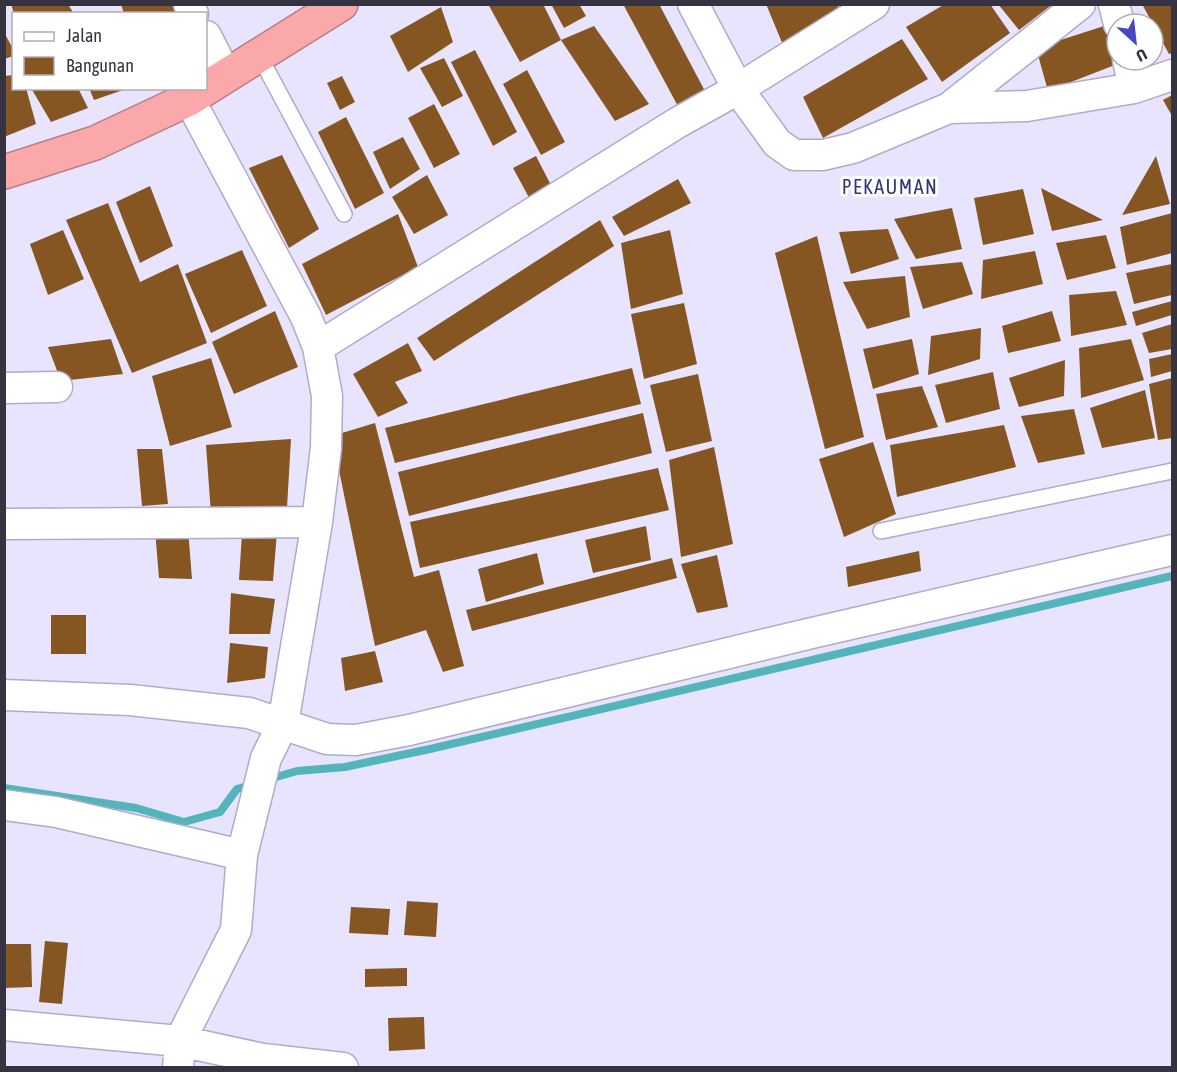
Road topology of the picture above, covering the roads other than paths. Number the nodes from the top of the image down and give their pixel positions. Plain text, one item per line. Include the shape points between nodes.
1 (341, 4) edge
2 (693, 4) edge
3 (874, 4) edge
4 (1080, 4) edge
5 (207, 38) edge
6 (260, 57) junction
7 (1131, 74) edge
8 (226, 75) junction
9 (1173, 75) edge
10 (207, 87) edge
11 (738, 89) junction
12 (203, 90) edge
13 (189, 99) junction
14 (949, 108) junction
15 (4, 172) edge
16 (344, 214) dead end
17 (318, 346) junction
18 (57, 387) dead end
19 (4, 388) edge
20 (1173, 471) edge
21 (316, 522) junction
22 (4, 524) edge
23 (881, 531) dead end
24 (1173, 550) edge
25 (4, 695) edge
26 (283, 724) junction
27 (4, 805) edge
28 (242, 855) junction
29 (4, 1025) edge
30 (179, 1054) edge
31 (343, 1068) edge

1 - 6 highway
2 - 11 street
3 - 11 street
4 - 14 street
5 - 8 street
6 - 8 highway
6 - 16 lane
7 - 9 street
7 - 14 street via 1028,106
8 - 10 highway
11 - 14 street via 777,143 794,155 823,155 853,148
11 - 17 street
12 - 13 highway
13 - 15 highway via 95,143
13 - 17 street
17 - 21 street via 327,396 326,448
18 - 19 street
20 - 23 lane
21 - 22 street
21 - 26 street
24 - 26 street via 409,730 356,740 327,739
25 - 26 street via 130,700 249,712
26 - 28 street via 266,758
27 - 28 street via 56,812
28 - 30 street via 237,930
29 - 30 street
30 - 31 street

